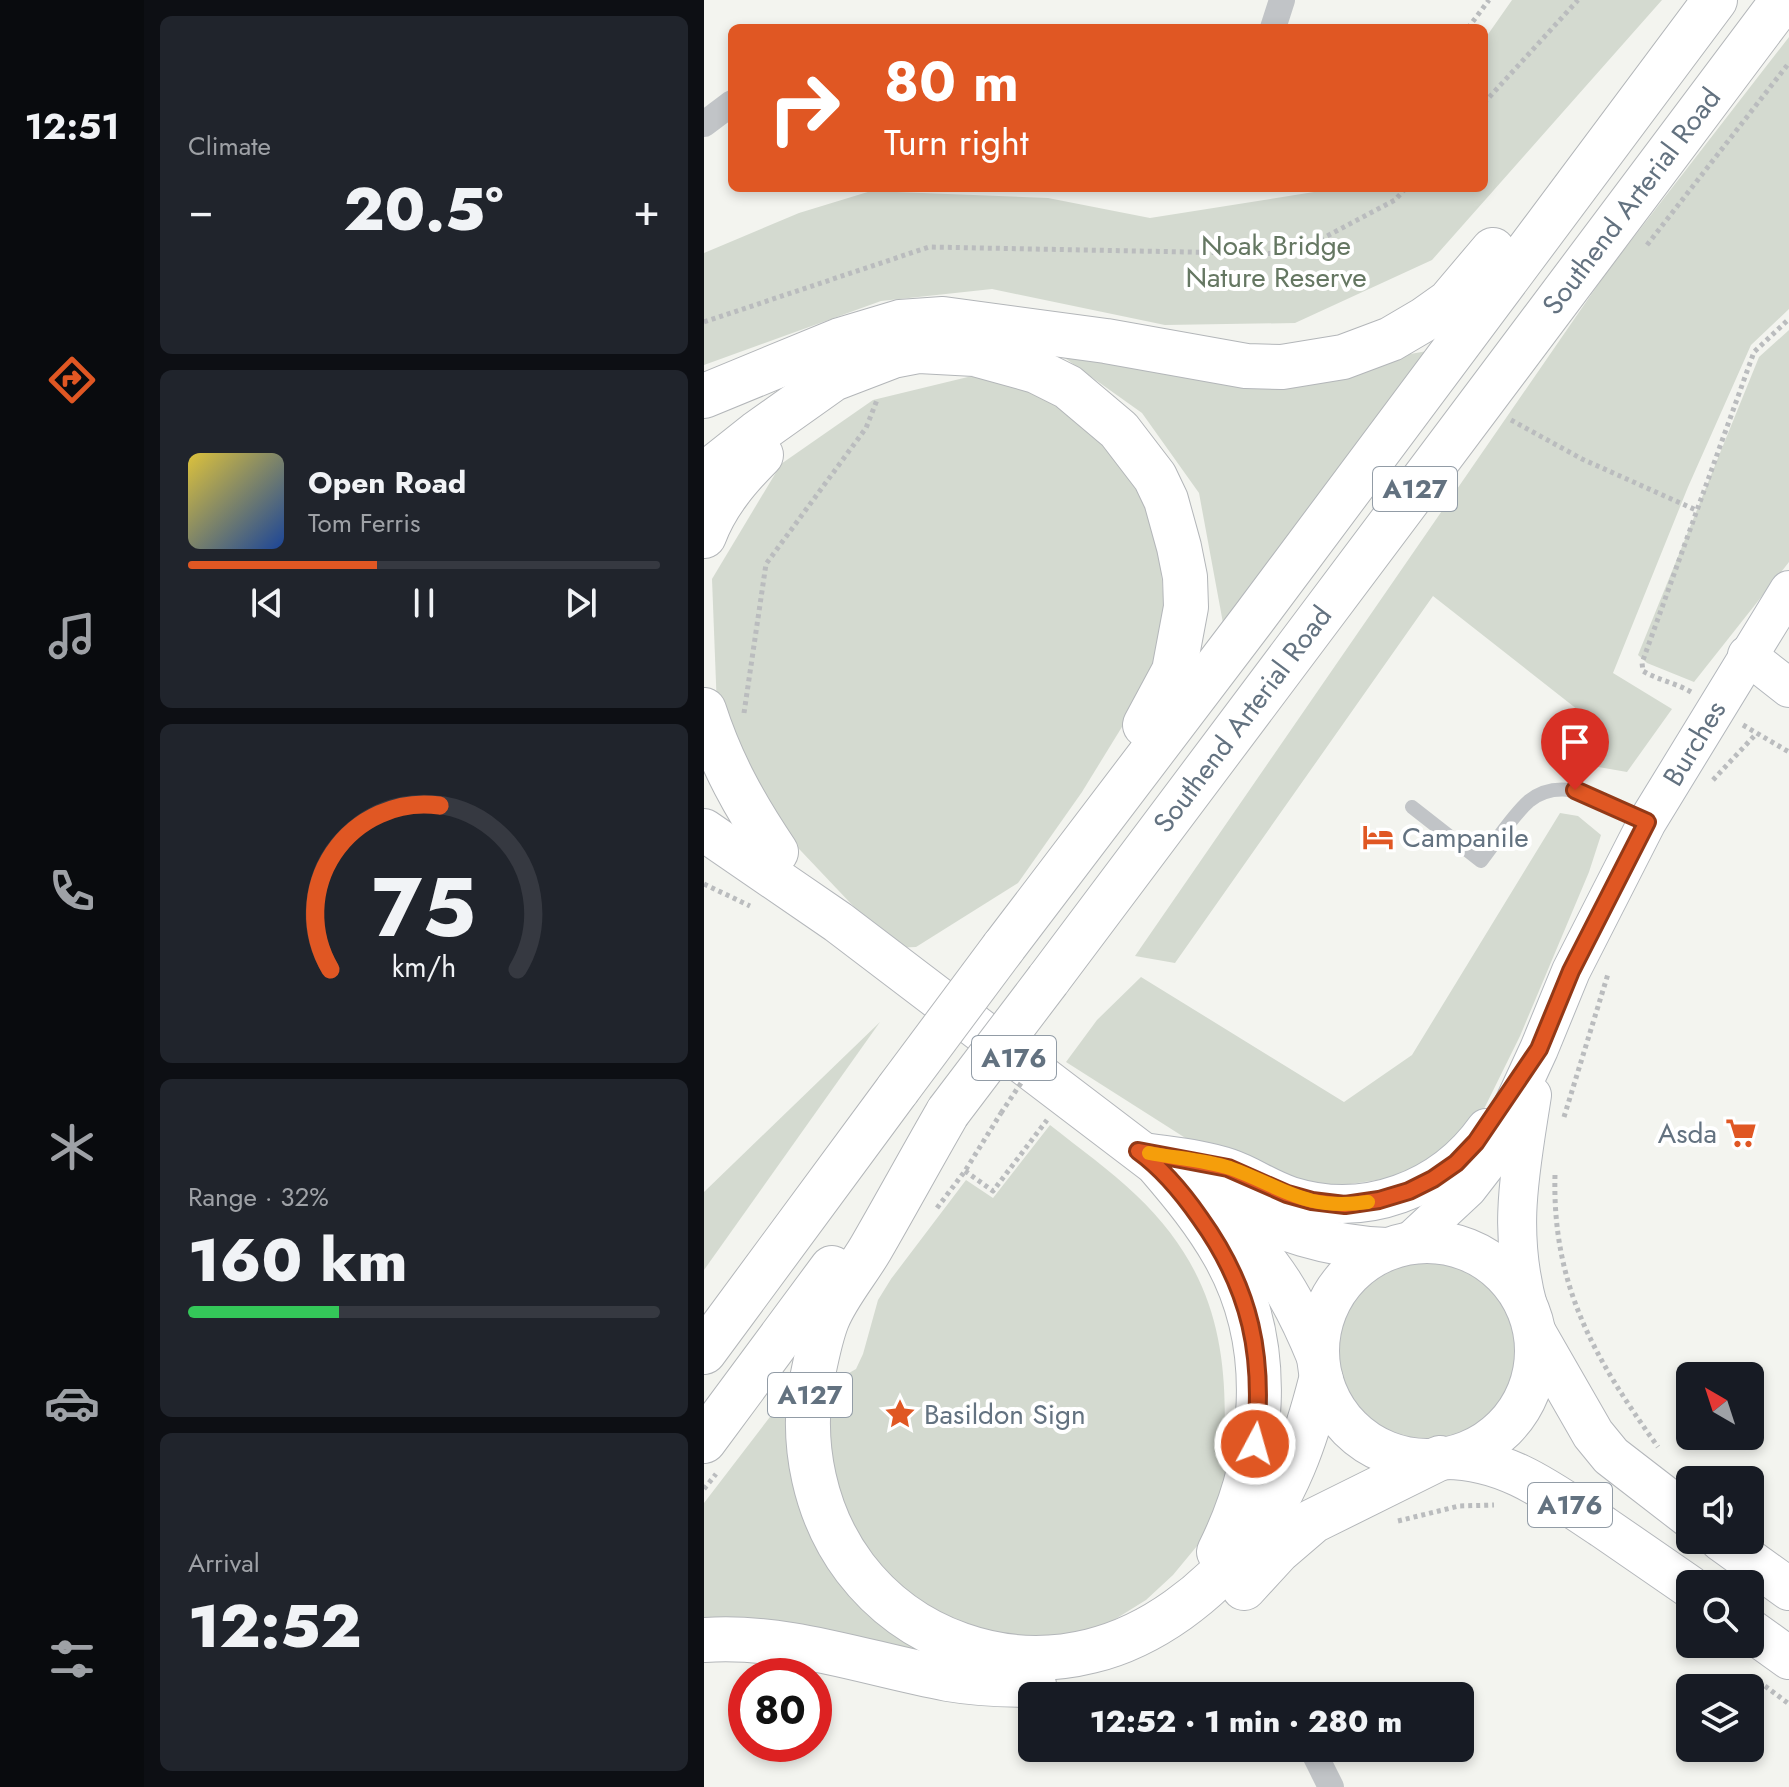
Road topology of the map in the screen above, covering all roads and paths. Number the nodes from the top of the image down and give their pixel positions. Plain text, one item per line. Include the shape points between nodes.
1 (1282, 0) edge
2 (1489, 0) edge
3 (1578, 0) edge
4 (1697, 0) edge
5 (1715, 0) edge
6 (1783, 0) edge
7 (1274, 24) edge
8 (1471, 24) edge
9 (1488, 99) edge
10 (728, 106) edge
11 (704, 124) edge
12 (1402, 192) edge
13 (1789, 319) edge
14 (704, 322) edge
15 (975, 354) junction
16 (889, 369) junction
17 (704, 396) edge
18 (1511, 420) dead end
19 (704, 475) edge
20 (1696, 510) junction
21 (704, 536) edge
22 (1789, 590) edge
23 (1747, 655) junction
24 (1789, 688) edge
25 (1715, 707) junction
26 (723, 717) edge
27 (1756, 734) junction
28 (1789, 752) edge
29 (704, 771) edge
30 (1706, 790) dead end
31 (1412, 807) dead end
32 (1647, 822) junction
33 (704, 830) edge
34 (776, 852) junction
35 (838, 922) junction
36 (1008, 941) junction
37 (1609, 970) dead end
38 (1049, 1040) dead end
39 (1539, 1049) junction
40 (948, 1112) junction
41 (1001, 1113) dead end
42 (1047, 1119) dead end
43 (1563, 1120) dead end
44 (1148, 1158) junction
45 (1556, 1164) dead end
46 (965, 1171) dead end
47 (1194, 1190) junction
48 (1398, 1246) junction
49 (1532, 1322) junction
50 (704, 1352) edge
51 (1320, 1368) junction
52 (704, 1441) edge
53 (1443, 1458) junction
54 (1666, 1459) dead end
55 (1676, 1507) edge
56 (1740, 1554) edge
57 (1676, 1578) edge
58 (1789, 1589) edge
59 (1149, 1627) junction
60 (704, 1640) edge
61 (1764, 1640) edge
62 (1789, 1658) edge
63 (1318, 1762) edge
64 (1331, 1787) edge

1 - 7 street
2 - 8 path
3 - 9 path
4 - 17 highway via 1626,79 1469,281 1449,302 1391,339 1343,357 1282,367 1246,366 978,323 900,322 840,340
5 - 36 highway, Southend Arterial Road / A127
6 - 40 highway, Southend Arterial Road / A127, bridge
10 - 11 street
12 - 14 path via 1293,254 929,247
13 - 20 path via 1754,352
15 - 16 highway, A127
15 - 19 highway, A127 via 919,351 844,374 802,399
15 - 36 highway, A127 via 1036,371 1068,387 1119,430 1166,500 1185,577 1186,607 1174,671
16 - 21 highway, A127 via 833,398 764,452 720,503
16 - 26 path via 866,428 766,564
18 - 20 path via 1582,459
20 - 25 path via 1642,663 1643,671
22 - 23 street, Burches
23 - 24 street
23 - 25 street, Burches
25 - 27 path
25 - 32 street, Burches
26 - 34 highway via 733,783
27 - 28 path
27 - 30 path
29 - 34 main road, A176
31 - 32 lane via 1481,861 1529,801 1549,791 1575,790
32 - 39 street, Burches via 1571,971
33 - 35 main road, A176
34 - 35 main road, A176
35 - 44 main road, A176
36 - 50 highway, Southend Arterial Road / A127, bridge
37 - 43 path
38 - 41 path, bridge
39 - 44 street via 1456,1163 1409,1191 1379,1200 1345,1205 1312,1201 1228,1168
39 - 48 street, Burches via 1485,1166 1468,1188
39 - 49 street, Burches via 1515,1225
40 - 52 highway, Southend Arterial Road / A127
40 - 59 highway, A127 via 827,1319 808,1422 818,1494 830,1525 841,1549 883,1599 939,1637 963,1646 985,1653 1058,1658 1094,1651
42 - 46 path via 993,1191
44 - 47 main road, A176
44 - 59 highway, A127 via 1212,1235 1236,1279 1254,1334 1260,1402 1252,1461 1235,1522 1196,1585
45 - 54 path via 1554,1212 1576,1307 1594,1349
47 - 48 main road, A176 via 1307,1238 1351,1246
47 - 51 main road, A176 via 1275,1270
48 - 49 main road via 1451,1244 1489,1260 1517,1288
48 - 51 main road via 1363,1262 1328,1304 1320,1330
49 - 53 main road via 1536,1356 1531,1386 1516,1414 1494,1437
49 - 55 main road, A176 via 1593,1434 1611,1456
51 - 53 main road via 1342,1420 1363,1440 1417,1460
51 - 59 highway, A127 via 1311,1422 1291,1475 1250,1541 1195,1598
53 - 57 main road, A176 via 1496,1465 1537,1484
53 - 60 highway via 1313,1521 1205,1624 1115,1670 1040,1685 996,1685 799,1646
56 - 58 main road
61 - 62 main road
63 - 64 street

